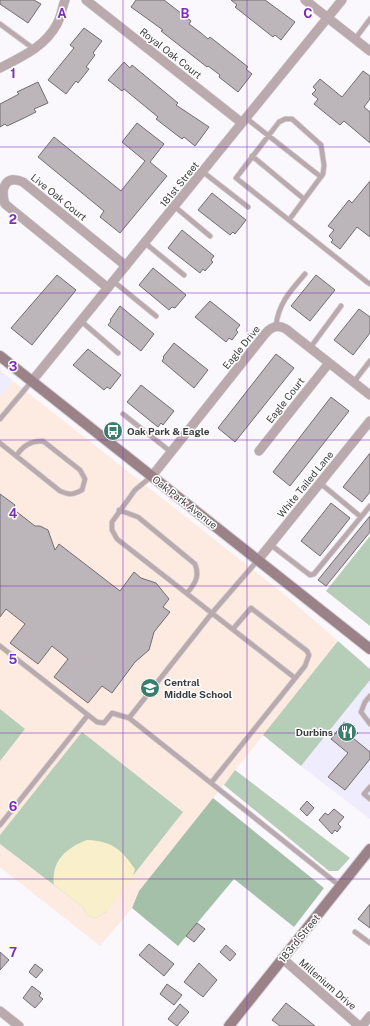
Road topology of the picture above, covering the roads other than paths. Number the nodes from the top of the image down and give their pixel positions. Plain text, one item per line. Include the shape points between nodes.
1 (65, 0) edge
2 (86, 0) edge
3 (306, 0) edge
4 (342, 0) edge
5 (328, 18) junction
6 (370, 19) edge
7 (0, 24) edge
8 (355, 39) junction
9 (34, 49) junction
10 (370, 51) edge
11 (0, 68) edge
12 (244, 121) junction
13 (268, 136) junction
14 (252, 156) junction
15 (203, 172) junction
16 (321, 177) junction
17 (304, 199) junction
18 (174, 206) junction
19 (248, 207) dead end
20 (289, 220) junction
21 (210, 236) dead end
22 (144, 243) junction
23 (126, 266) junction
24 (305, 274) dead end
25 (184, 275) dead end
26 (111, 284) junction
27 (370, 284) edge
28 (340, 306) dead end
29 (156, 316) dead end
30 (81, 321) junction
31 (276, 326) junction
32 (310, 348) junction
33 (118, 353) dead end
34 (0, 356) edge
35 (370, 361) edge
36 (329, 363) junction
37 (32, 381) junction
38 (353, 382) junction
39 (370, 396) edge
40 (123, 414) dead end
41 (0, 419) edge
42 (370, 421) edge
43 (0, 443) edge
44 (259, 451) dead end
45 (171, 452) junction
46 (16, 456) junction
47 (152, 476) junction
48 (320, 484) junction
49 (370, 506) edge
50 (119, 510) junction
51 (361, 517) junction
52 (271, 545) junction
53 (258, 560) junction
54 (187, 593) junction
55 (212, 613) junction
56 (233, 629) junction
57 (0, 646) edge
58 (370, 649) edge
59 (295, 678) junction
60 (370, 696) edge
61 (88, 715) junction
62 (129, 718) junction
63 (370, 724) edge
64 (211, 783) junction
65 (370, 787) edge
66 (370, 799) edge
67 (0, 825) edge
68 (370, 849) edge
69 (340, 886) junction
70 (355, 932) dead end
71 (370, 943) edge
72 (283, 959) junction
73 (0, 1011) edge
74 (370, 1016) edge
75 (19, 1026) edge
76 (229, 1026) edge
77 (360, 1026) edge

1 - 9 street via 57,24
2 - 12 street, Royal Oak Court
3 - 5 street
4 - 5 street, 181st Street
5 - 8 street
5 - 12 street, 181st Street
6 - 8 lane
7 - 9 lane
8 - 10 street
9 - 11 street
12 - 13 lane
12 - 15 street, 181st Street
13 - 14 lane
13 - 16 lane
13 - 16 lane via 279,122 292,120 321,145 324,165
14 - 17 lane
14 - 20 lane via 236,178
15 - 18 street, 181st Street
15 - 19 lane
16 - 17 lane
17 - 20 lane
18 - 21 lane
18 - 22 street, 181st Street
20 - 27 lane
22 - 23 street, 181st Street
22 - 25 lane
23 - 26 street, 181st Street
23 - 26 street, Live Oak Court via 23,182 15,178 3,184 0,198 5,204
24 - 31 lane via 285,298 277,315
26 - 29 lane
26 - 30 street, 181st Street
28 - 32 lane
30 - 33 lane
30 - 37 street, 181st Street
31 - 32 street, Eagle Drive via 286,329
31 - 45 street, Eagle Drive via 264,334
32 - 36 street, Eagle Drive
34 - 37 street, Oak Park Avenue
35 - 38 lane
36 - 38 street, Eagle Drive
36 - 44 street, Eagle Court
37 - 41 lane
37 - 47 street, Oak Park Avenue
38 - 39 street, Eagle Drive
40 - 45 lane
42 - 48 street, White Tailed Lane
43 - 46 lane
45 - 47 street, Eagle Drive
46 - 46 lane via 60,491 75,495 84,486 85,479 80,470 43,441 26,445
47 - 50 lane via 135,490
47 - 53 street, Oak Park Avenue
48 - 51 lane
48 - 52 street, White Tailed Lane
49 - 51 lane
50 - 54 lane via 112,522 112,530 117,539
50 - 54 lane via 138,517 195,564 197,578
51 - 52 lane via 314,574 310,575
52 - 53 street, White Tailed Lane
53 - 55 lane
53 - 58 street, Oak Park Avenue
54 - 55 lane
55 - 56 lane
55 - 62 lane
56 - 59 lane
56 - 59 lane via 251,608 307,651 307,661
57 - 61 lane
59 - 64 lane
60 - 63 lane via 362,712
61 - 62 lane via 97,722 104,723 112,713
61 - 67 lane
62 - 64 lane
64 - 69 lane
65 - 66 lane via 364,794
68 - 69 street, 183rd Street
69 - 72 street, 183rd Street
70 - 71 lane
72 - 76 street, 183rd Street
72 - 77 street, Millenium Drive
73 - 75 street
74 - 77 street

